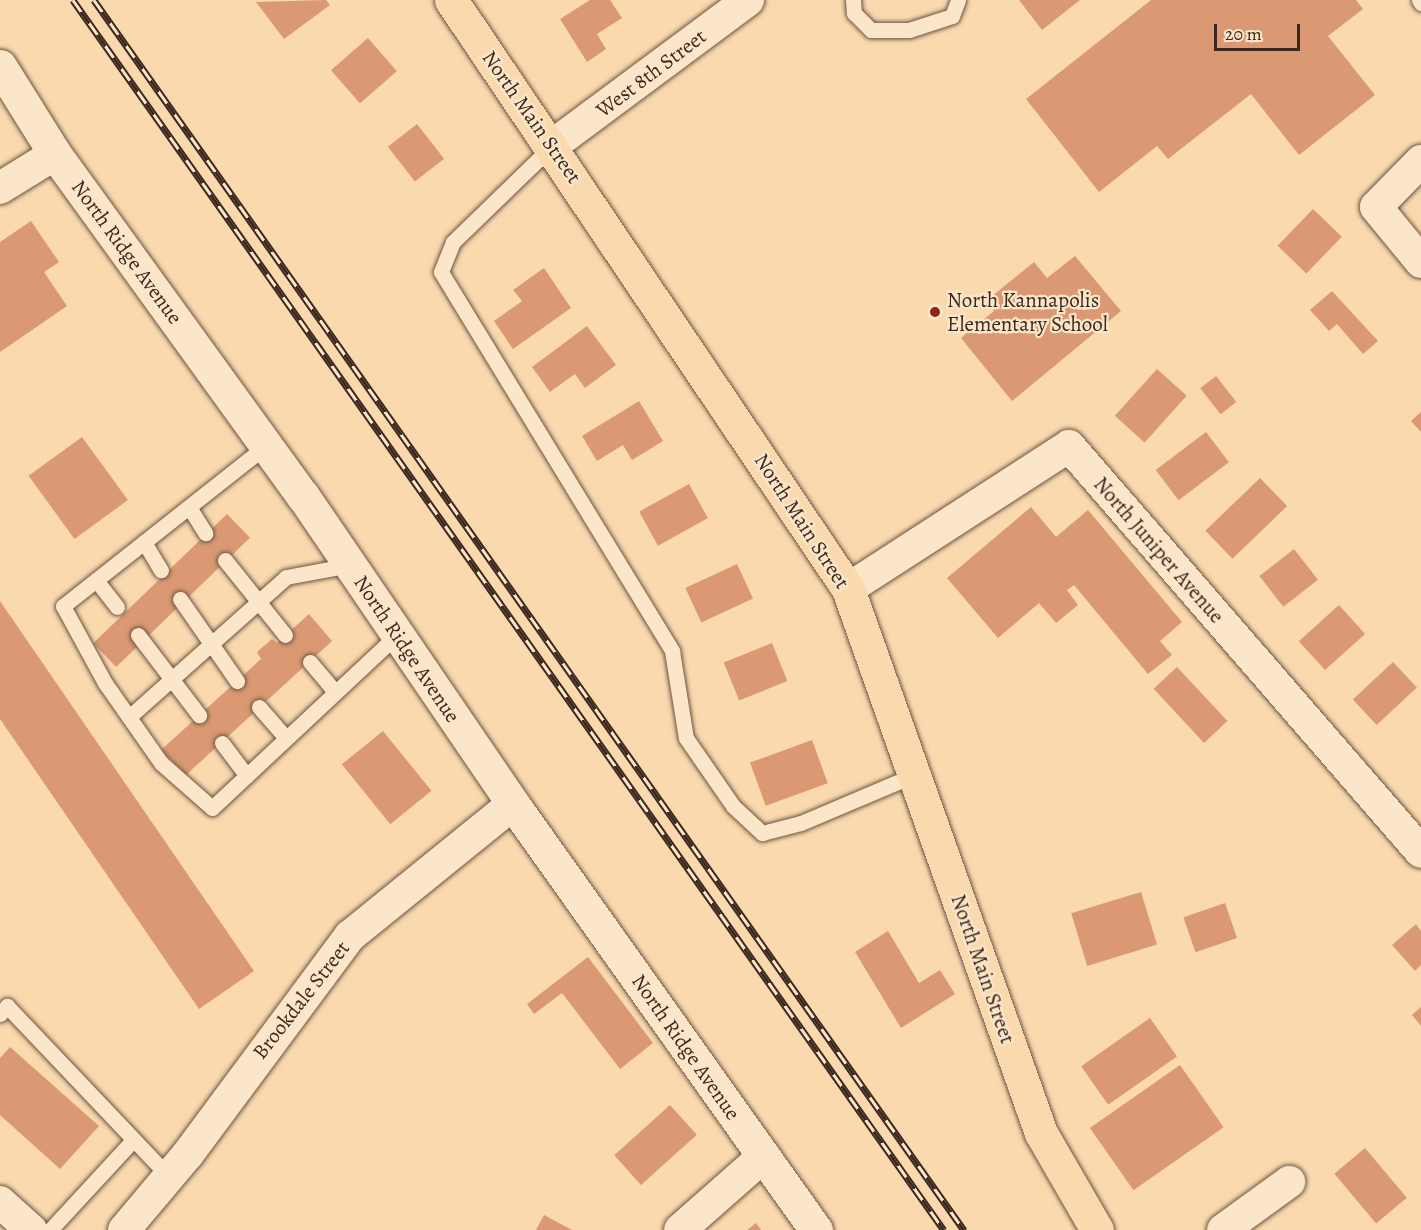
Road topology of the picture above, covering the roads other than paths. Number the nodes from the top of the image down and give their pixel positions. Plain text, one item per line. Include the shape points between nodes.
1 (451, 0) edge
2 (748, 0) edge
3 (853, 0) edge
4 (958, 0) edge
5 (0, 66) edge
6 (553, 146) junction
7 (56, 154) junction
8 (1421, 161) edge
9 (0, 188) edge
10 (1421, 262) edge
11 (267, 445) junction
12 (189, 507) junction
13 (205, 533) dead end
14 (144, 542) junction
15 (225, 560) dead end
16 (350, 565) junction
17 (161, 570) dead end
18 (96, 580) junction
19 (848, 589) junction
20 (180, 599) dead end
21 (257, 602) junction
22 (117, 607) dead end
23 (398, 634) junction
24 (138, 635) dead end
25 (285, 636) dead end
26 (210, 643) junction
27 (310, 662) dead end
28 (171, 679) junction
29 (237, 681) dead end
30 (334, 692) junction
31 (259, 707) dead end
32 (199, 715) dead end
33 (129, 717) junction
34 (286, 738) junction
35 (222, 743) dead end
36 (914, 775) junction
37 (247, 776) junction
38 (513, 804) junction
39 (1421, 852) edge
40 (3, 1010) edge
41 (133, 1140) junction
42 (764, 1156) junction
43 (169, 1177) junction
44 (1289, 1182) dead end
45 (0, 1202) edge
46 (31, 1230) edge
47 (50, 1230) edge
48 (124, 1230) edge
49 (680, 1230) edge
50 (816, 1230) edge
51 (1097, 1230) edge
52 (1223, 1230) edge

1 - 6 main road, North Main Street
2 - 6 street, West 8th Street
3 - 4 lane via 854,14 871,30 909,30 952,16
5 - 7 street, North Ridge Avenue
6 - 19 main road, North Main Street
6 - 36 lane via 453,242 441,272 672,651 686,738 733,806 762,833 801,823
7 - 9 street
7 - 11 street, North Ridge Avenue
8 - 10 street via 1376,207
11 - 12 lane
11 - 16 street, North Ridge Avenue
12 - 13 lane
12 - 14 lane
14 - 17 lane
14 - 18 lane
15 - 21 lane
16 - 21 lane via 286,577
16 - 23 street, North Ridge Avenue
18 - 22 lane
18 - 33 lane via 63,606
19 - 36 main road, North Main Street
19 - 39 street, North Juniper Avenue via 1069,446
20 - 26 lane
21 - 25 lane
21 - 26 lane
23 - 30 lane
23 - 38 street, North Ridge Avenue
24 - 28 lane
26 - 28 lane
26 - 29 lane
27 - 30 lane
28 - 32 lane
28 - 33 lane
30 - 34 lane
31 - 34 lane
33 - 37 lane via 161,763 212,808
34 - 37 lane
35 - 37 lane
36 - 51 main road, North Main Street via 1041,1133
38 - 42 street, North Ridge Avenue
38 - 43 street, Brookdale Street via 350,936
40 - 41 lane
41 - 43 lane
41 - 47 lane
42 - 49 street
42 - 50 street, North Ridge Avenue
43 - 48 street, Brookdale Street
44 - 52 street
45 - 46 street

